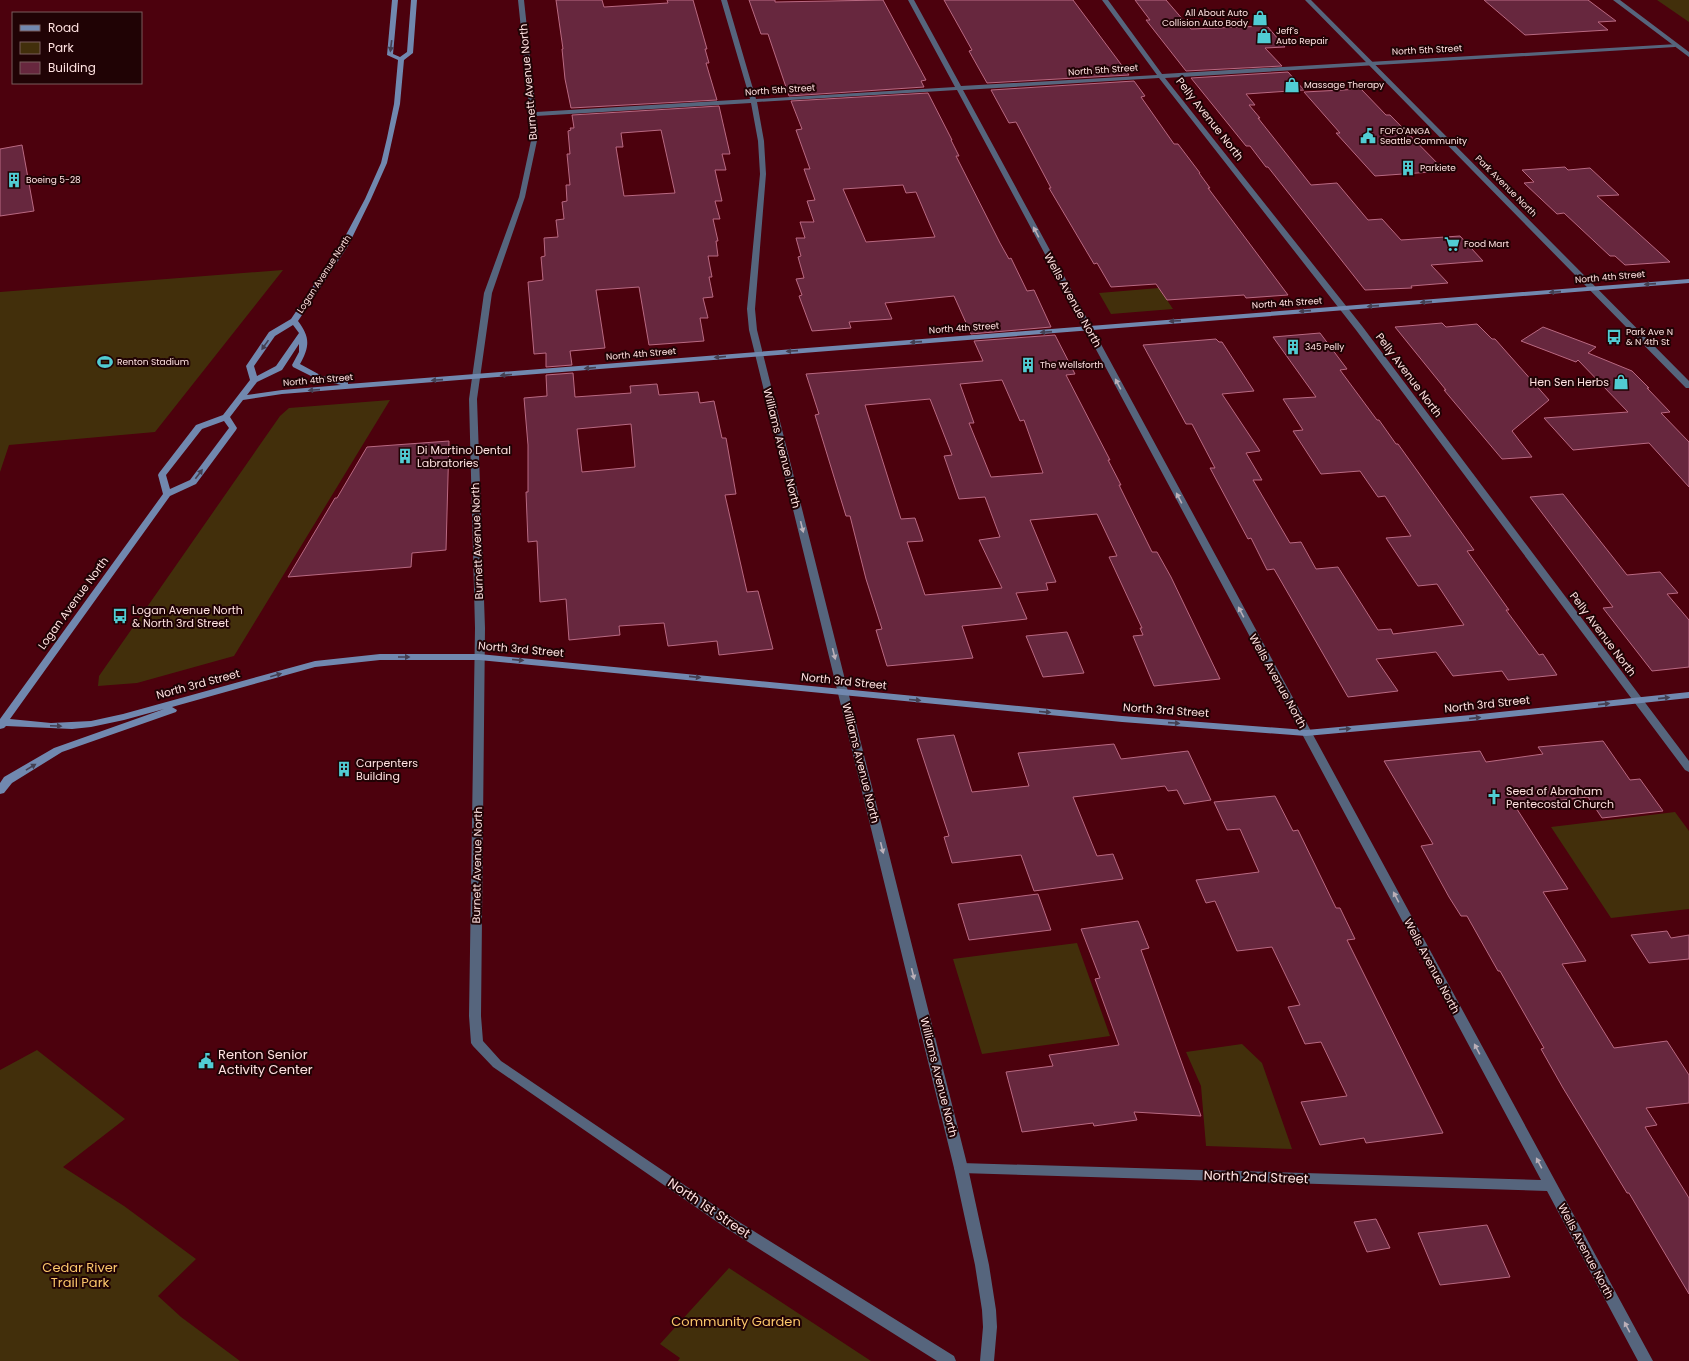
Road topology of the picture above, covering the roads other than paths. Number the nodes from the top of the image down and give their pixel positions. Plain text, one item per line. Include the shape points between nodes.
1 (395, 0) edge
2 (414, 0) edge
3 (522, 0) edge
4 (724, 0) edge
5 (911, 0) edge
6 (1106, 0) edge
7 (1308, 0) edge
8 (1616, 0) edge
9 (1675, 45) junction
10 (1689, 55) edge
11 (401, 59) junction
12 (1370, 62) junction
13 (1160, 75) junction
14 (958, 88) junction
15 (753, 101) junction
16 (533, 114) junction
17 (1689, 281) edge
18 (1594, 289) junction
19 (1344, 308) junction
20 (294, 320) junction
21 (1088, 328) junction
22 (303, 333) junction
23 (758, 354) junction
24 (476, 378) junction
25 (254, 380) junction
26 (367, 386) junction
27 (1689, 386) edge
28 (241, 398) junction
29 (226, 417) junction
30 (167, 494) junction
31 (479, 657) junction
32 (238, 686) junction
33 (844, 693) junction
34 (1689, 695) edge
35 (1638, 701) junction
36 (2, 724) edge
37 (1306, 733) junction
38 (1689, 768) edge
39 (0, 790) edge
40 (477, 1043) joint
41 (961, 1168) junction
42 (1551, 1186) junction
43 (949, 1361) edge
44 (987, 1361) edge
45 (1646, 1361) edge

1 -> 11 main road via 390,55
2 - 11 main road, Logan Avenue North via 410,53
3 - 16 street, Burnett Avenue North
4 - 15 street, Williams Avenue North
5 - 14 street, Wells Avenue North
6 - 13 street, Pelly Avenue North
7 - 12 street, Park Avenue North
8 - 9 street
9 - 10 street
9 - 12 street, North 5th Street
11 - 20 main road, Logan Avenue North via 397,104 384,163 344,246
12 - 13 street, North 5th Street
12 - 18 street, Park Avenue North
13 - 14 street, North 5th Street
13 - 19 street, Pelly Avenue North
14 - 15 street, North 5th Street
21 -> 14 street, Wells Avenue North
15 - 16 street, North 5th Street
15 - 23 street, Williams Avenue North via 761,141 763,174 751,309
16 - 24 street, Burnett Avenue North via 535,136 532,154 522,197 488,294
17 -> 18 main road, North 4th Street
18 -> 19 main road, North 4th Street
18 - 27 street, Park Avenue North
19 -> 21 main road, North 4th Street
19 - 35 street, Pelly Avenue North
20 - 22 main road
20 -> 25 main road, Logan Avenue North via 272,334 250,366
21 -> 23 main road, North 4th Street
37 -> 21 street, Wells Avenue North
22 - 25 main road via 279,368
22 - 26 main road via 303,352 296,365 327,381
23 -> 24 main road, North 4th Street
23 -> 33 street, Williams Avenue North
24 -> 26 main road, North 4th Street
24 - 31 street, Burnett Avenue North via 473,399
25 - 28 main road
26 -> 28 main road, North 4th Street via 282,392
28 - 29 main road
30 -> 29 main road, Logan Avenue North via 193,482 233,428
29 - 30 main road via 199,427 194,433 162,475
30 - 36 main road, Logan Avenue North
32 -> 31 main road, North 3rd Street via 315,664 380,657
31 -> 33 main road, North 3rd Street
31 - 40 street, Burnett Avenue North via 474,1016
36 -> 32 main road, North 3rd Street via 91,724
39 -> 32 main road via 8,780 58,750
33 -> 37 main road, North 3rd Street
33 -> 41 street, Williams Avenue North
35 -> 34 main road, North 3rd Street
37 -> 35 main road, North 3rd Street
35 - 38 street, Pelly Avenue North
42 -> 37 street, Wells Avenue North
40 - 43 street, North 1st Street via 498,1064 731,1224
41 - 42 street, North 2nd Street
41 - 44 street, Williams Avenue North via 989,1310
45 -> 42 street, Wells Avenue North

